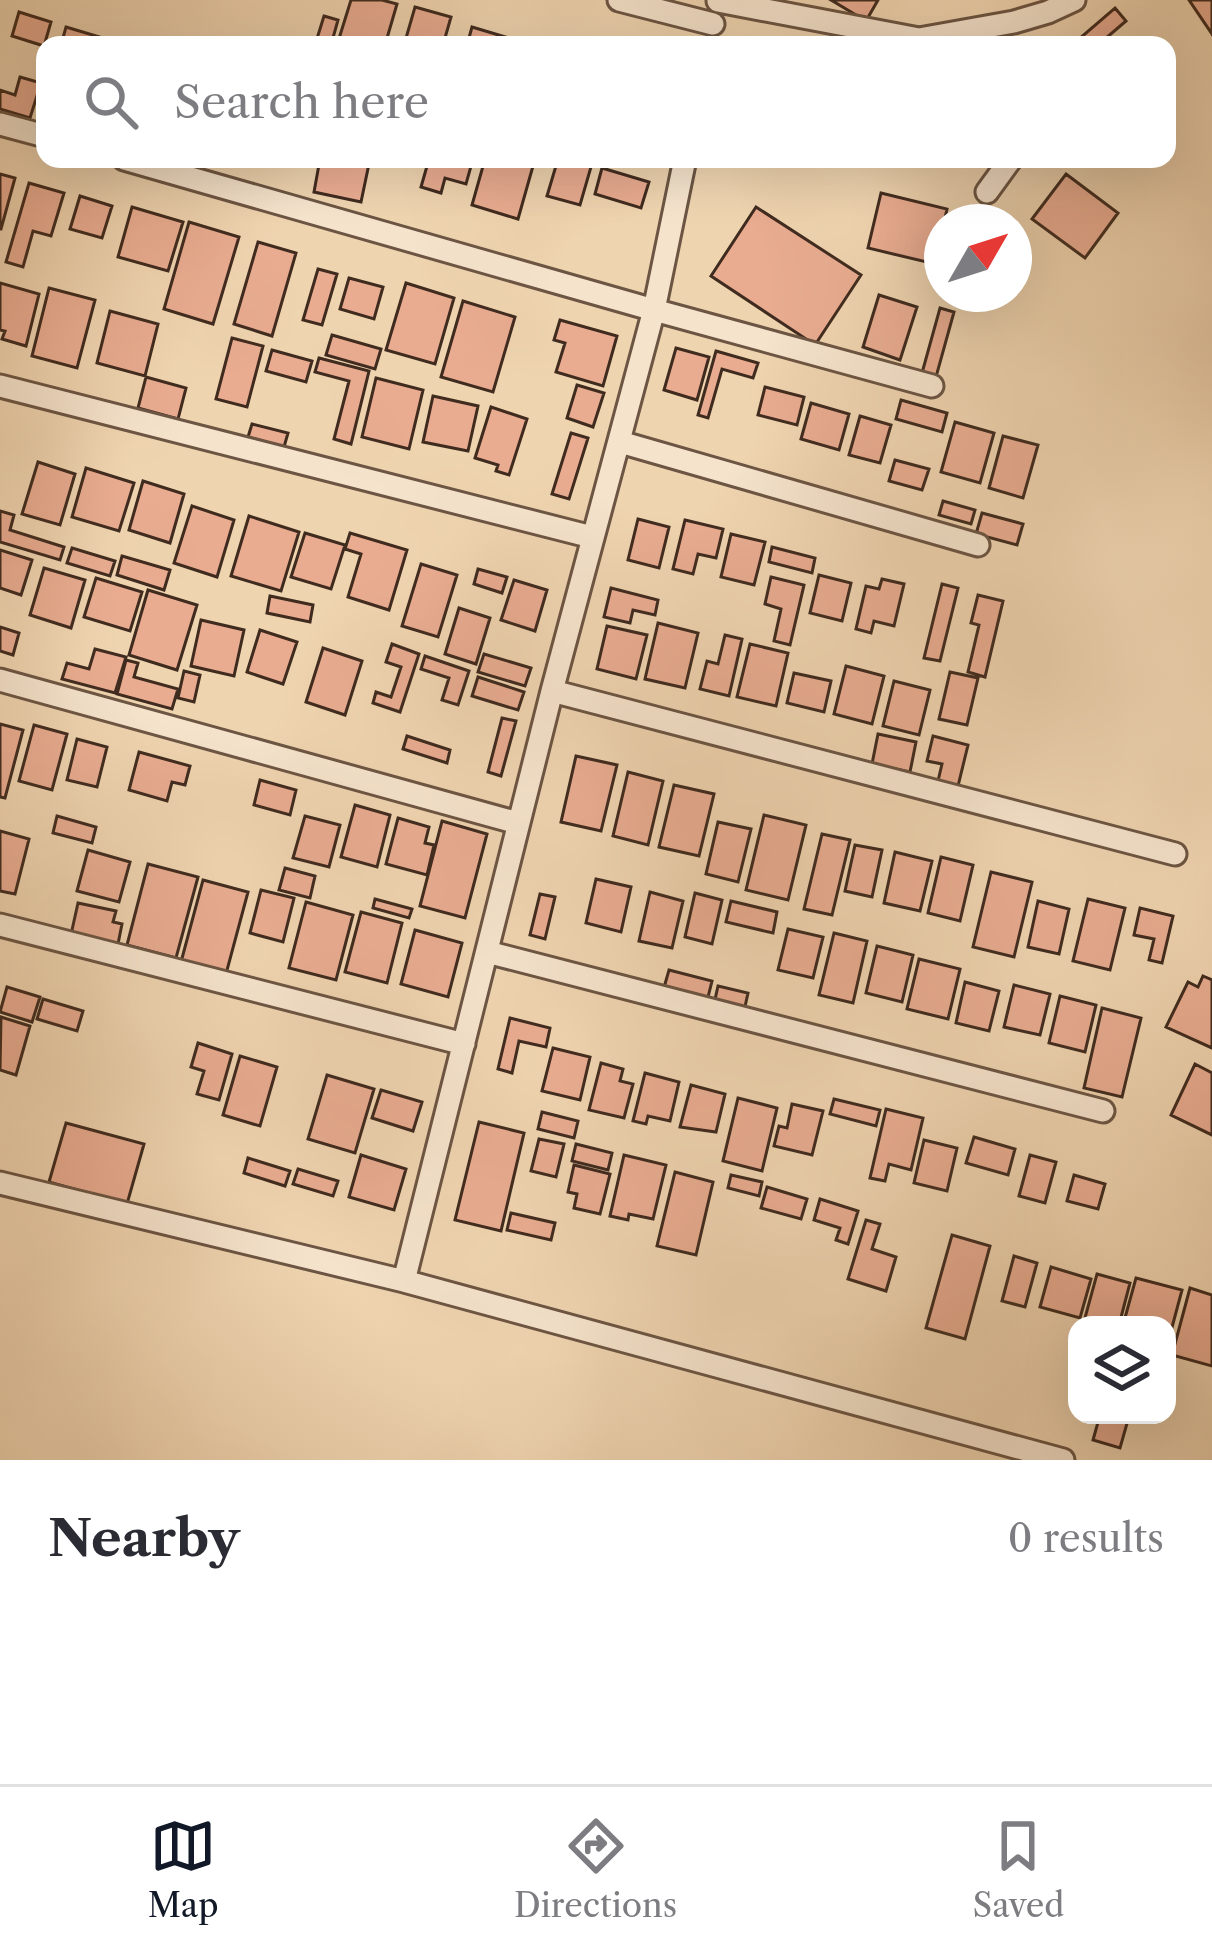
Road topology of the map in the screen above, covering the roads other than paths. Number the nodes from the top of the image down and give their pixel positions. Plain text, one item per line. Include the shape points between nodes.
1 (619, 0) edge
2 (1075, 0) edge
3 (1048, 6) edge
4 (715, 18) edge
5 (1013, 22) junction
6 (890, 36) edge
7 (936, 36) edge
8 (1021, 36) edge
9 (0, 124) edge
10 (36, 134) edge
11 (156, 168) edge
12 (683, 168) edge
13 (1004, 168) edge
14 (986, 191) dead end
15 (654, 310) junction
16 (0, 386) edge
17 (932, 386) dead end
18 (620, 442) junction
19 (592, 537) junction
20 (978, 545) dead end
21 (0, 680) edge
22 (552, 691) junction
23 (518, 823) junction
24 (1175, 854) dead end
25 (0, 925) edge
26 (488, 952) junction
27 (464, 1044) junction
28 (1103, 1111) dead end
29 (0, 1183) edge
30 (404, 1281) junction
31 (1063, 1460) edge

1 - 4 street
2 - 3 street
3 - 5 street
4 - 6 street
5 - 7 street
5 - 8 street
9 - 10 street
11 - 15 street
12 - 15 street
13 - 14 street
15 - 17 street
15 - 18 street
16 - 19 street
18 - 19 street
18 - 20 street
19 - 22 street
21 - 23 street
22 - 23 street
22 - 24 street
23 - 26 street
25 - 27 street
26 - 27 street
26 - 28 street
27 - 30 street
29 - 30 street
30 - 31 street

